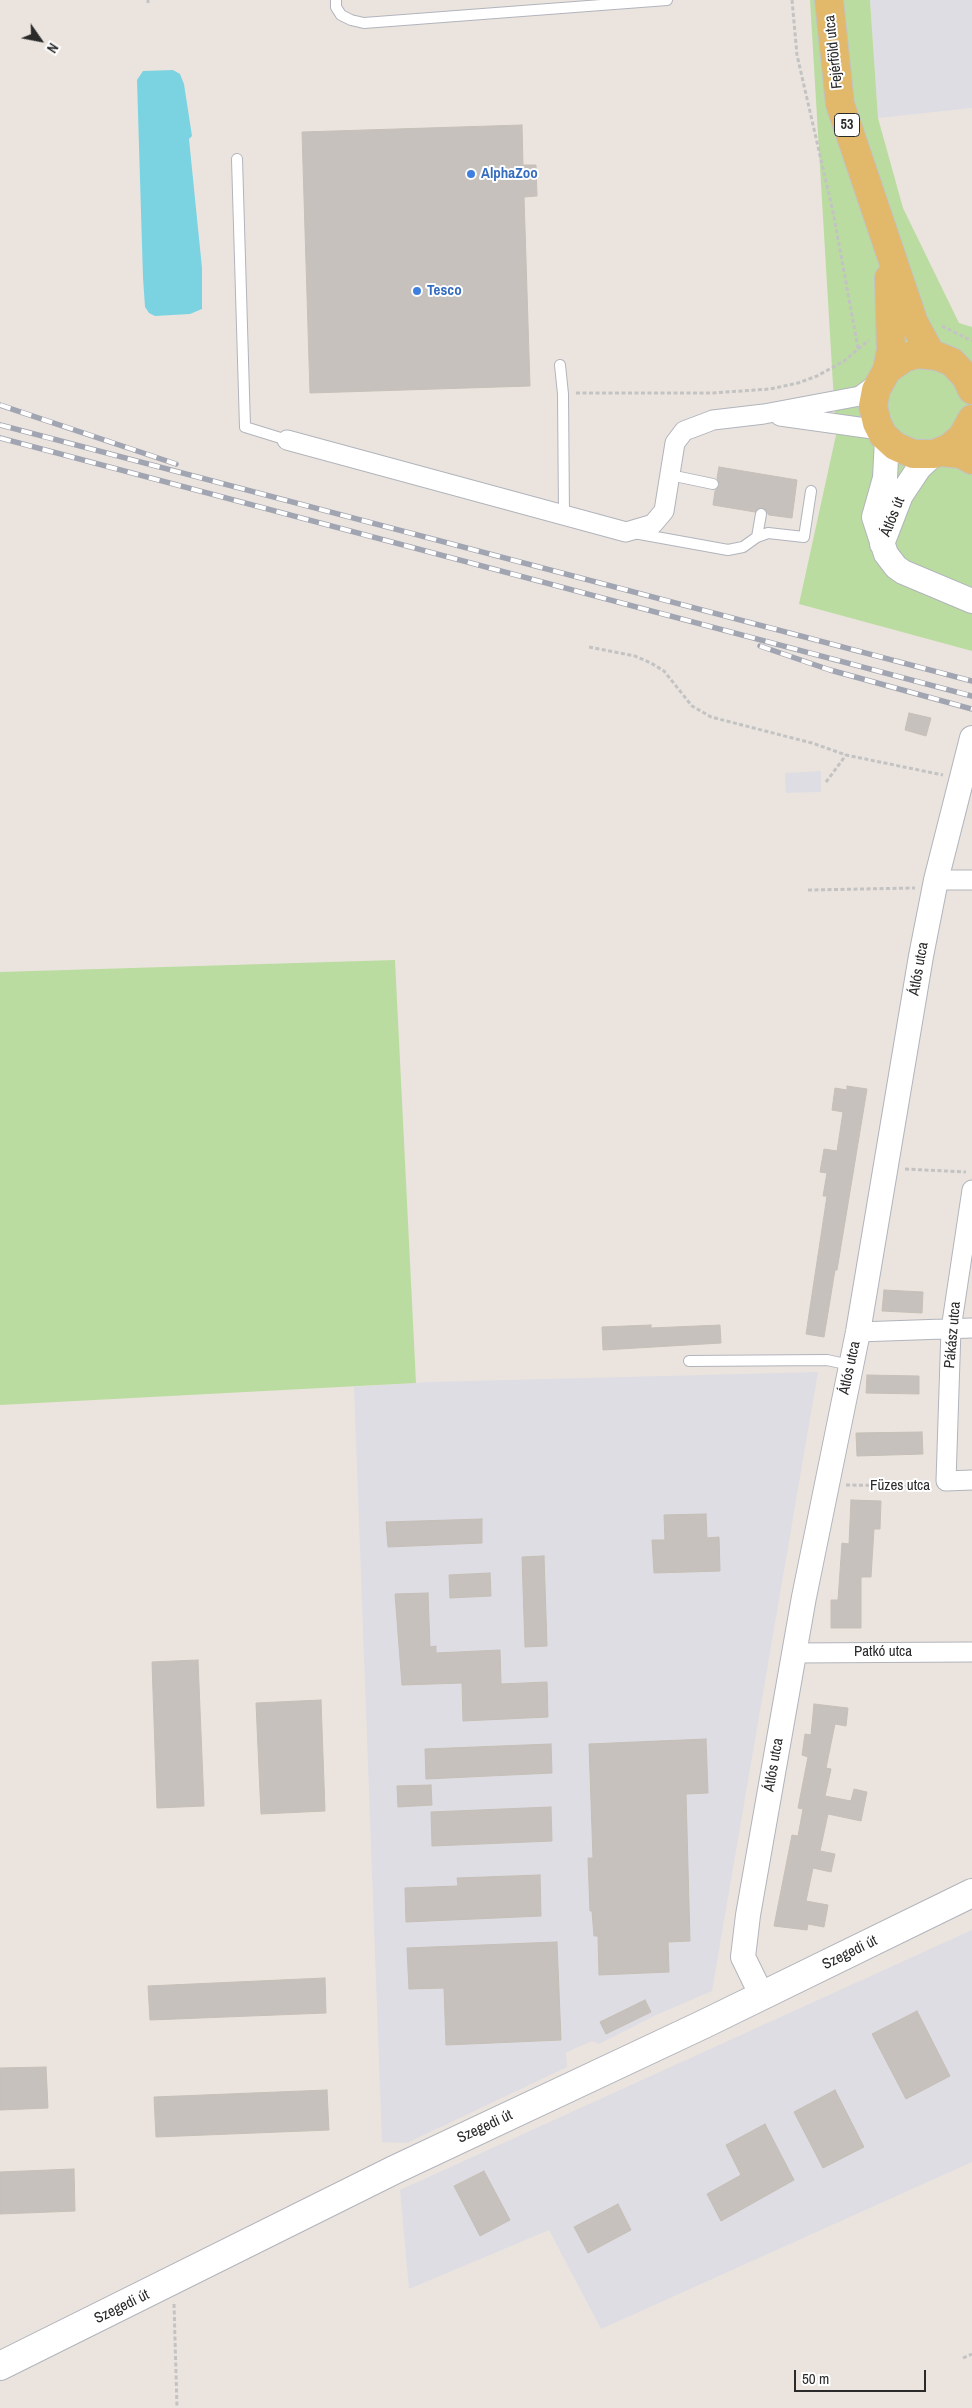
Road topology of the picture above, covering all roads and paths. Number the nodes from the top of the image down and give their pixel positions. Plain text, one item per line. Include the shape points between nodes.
1 (336, 0) edge
2 (667, 0) edge
3 (792, 0) edge
4 (829, 0) edge
5 (237, 159) dead end
6 (902, 325) junction
7 (972, 341) edge
8 (858, 348) junction
9 (952, 360) edge
10 (560, 364) dead end
11 (883, 376) junction
12 (972, 390) edge
13 (563, 394) junction
14 (764, 414) junction
15 (972, 419) edge
16 (884, 435) junction
17 (287, 440) joint
18 (937, 453) junction
19 (972, 460) edge
20 (670, 475) junction
21 (713, 484) dead end
22 (811, 491) dead end
23 (761, 514) dead end
24 (564, 516) junction
25 (626, 532) junction
26 (757, 537) junction
27 (882, 544) junction
28 (972, 601) edge
29 (589, 647) dead end
30 (972, 738) edge
31 (846, 755) junction
32 (961, 779) junction
33 (826, 782) dead end
34 (972, 880) edge
35 (936, 883) junction
36 (808, 890) dead end
37 (884, 1168) junction
38 (972, 1172) edge
39 (972, 1190) edge
40 (951, 1328) junction
41 (972, 1328) edge
42 (858, 1332) junction
43 (690, 1361) dead end
44 (850, 1366) junction
45 (972, 1480) edge
46 (946, 1481) junction
47 (827, 1485) junction
48 (972, 1652) edge
49 (794, 1653) junction
50 (972, 1893) edge
51 (762, 1996) junction
52 (173, 2281) junction
53 (972, 2354) edge
54 (963, 2358) dead end
55 (0, 2366) edge
56 (177, 2408) edge

1 - 2 lane via 341,15 364,23
3 - 8 path via 797,55 834,212
4 - 6 main road, Fejérföld utca / 53 via 840,104 888,246
5 - 17 lane via 244,427
6 - 7 path via 929,320
6 - 8 path via 877,333
6 - 9 main road, 53
6 - 11 main road, 53
8 - 13 path via 844,361 816,376 770,389 712,393
9 - 11 main road via 917,354 904,358
9 - 12 main road, 53
10 - 13 lane
11 - 14 street via 860,396
11 - 16 main road, 53 via 873,406
13 - 24 lane
14 - 16 street
14 - 20 street via 713,420 684,431 675,443
15 - 18 main road via 962,437
16 - 18 main road via 899,448 913,454
16 - 27 street, Átlós út via 885,478 874,517
17 - 24 street
18 - 19 main road via 961,454
18 - 27 street, Átlós út via 919,468 901,495
20 - 21 lane
20 - 25 street via 666,505 660,517 642,529
22 - 26 lane via 804,537 778,533
23 - 26 lane
24 - 25 street
25 - 26 lane via 728,550 743,548
27 - 28 street via 903,572
29 - 31 path via 635,656 651,663 664,671 692,706 711,717
30 - 32 street, Átlós utca
31 - 32 path
31 - 33 path
32 - 35 street, Átlós utca
34 - 35 street
35 - 36 path
35 - 37 street, Átlós utca
37 - 38 path
37 - 42 street, Átlós utca
39 - 40 street, Pákász utca
40 - 41 street
40 - 42 street
40 - 46 street, Pákász utca
42 - 44 street, Átlós utca
43 - 44 lane via 827,1360
44 - 47 street, Átlós utca
45 - 46 street, Füzes utca
46 - 47 path, Füzes utca via 939,1486
47 - 49 street, Átlós utca
48 - 49 street, Patkó utca
49 - 51 street, Átlós utca via 743,1950 750,1974
50 - 51 main road, Szegedi út
51 - 52 main road, Szegedi út via 394,2170
52 - 55 main road, Szegedi út
52 - 56 path
53 - 54 path

